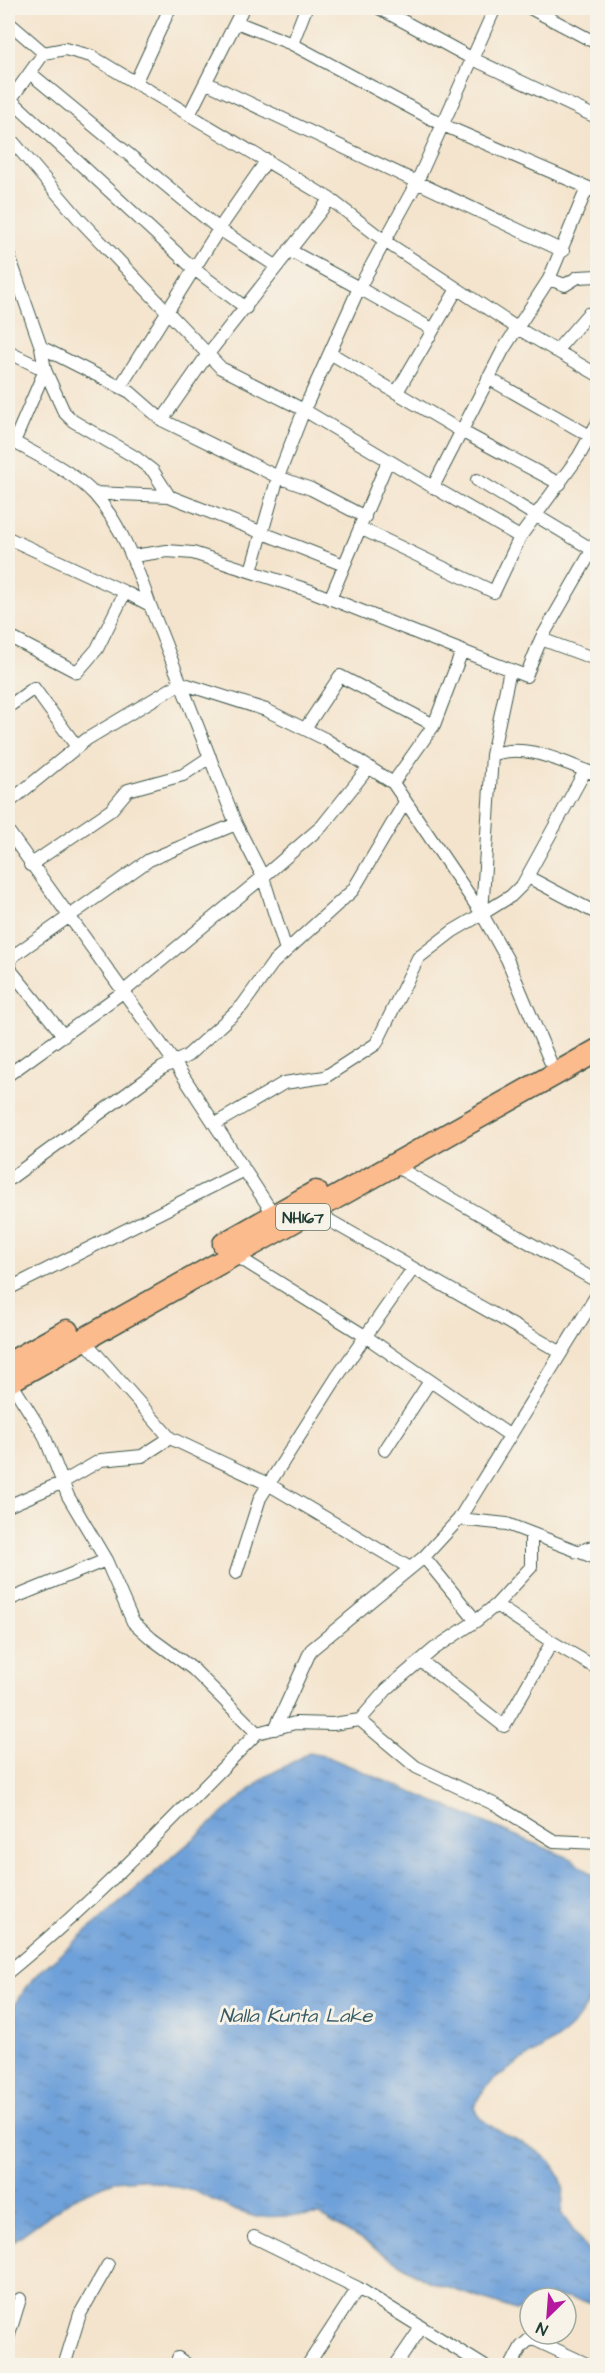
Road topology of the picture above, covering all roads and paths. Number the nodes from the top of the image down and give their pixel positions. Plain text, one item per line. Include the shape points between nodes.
1 (170, 8) edge
2 (243, 8) edge
3 (306, 8) edge
4 (379, 8) edge
5 (495, 8) edge
6 (530, 8) edge
7 (8, 22) edge
8 (236, 22) junction
9 (292, 44) junction
10 (597, 44) edge
11 (44, 53) junction
12 (473, 59) junction
13 (30, 73) junction
14 (136, 81) junction
15 (207, 83) junction
16 (9, 101) edge
17 (190, 113) junction
18 (597, 118) edge
19 (443, 125) junction
20 (8, 136) edge
21 (267, 160) junction
22 (416, 184) junction
23 (592, 190) edge
24 (330, 199) junction
25 (219, 229) junction
26 (386, 242) junction
27 (288, 250) junction
28 (563, 251) junction
29 (8, 258) edge
30 (276, 266) junction
31 (194, 269) junction
32 (597, 276) edge
33 (549, 279) junction
34 (359, 288) junction
35 (457, 289) junction
36 (246, 308) junction
37 (168, 312) junction
38 (597, 319) edge
39 (517, 328) junction
40 (432, 329) junction
41 (41, 347) junction
42 (556, 351) junction
43 (8, 352) edge
44 (330, 353) junction
45 (208, 354) junction
46 (45, 370) junction
47 (597, 375) edge
48 (488, 378) junction
49 (120, 387) junction
50 (397, 392) junction
51 (304, 410) junction
52 (162, 420) junction
53 (597, 422) edge
54 (461, 431) junction
55 (590, 436) junction
56 (11, 440) edge
57 (8, 454) edge
58 (388, 460) junction
59 (278, 477) junction
60 (477, 480) dead end
61 (560, 484) junction
62 (433, 487) junction
63 (93, 493) junction
64 (169, 496) junction
65 (535, 517) junction
66 (362, 522) junction
67 (263, 534) junction
68 (520, 537) junction
69 (8, 538) edge
70 (596, 548) edge
71 (133, 556) junction
72 (344, 565) junction
73 (251, 571) junction
74 (125, 592) junction
75 (330, 599) junction
76 (150, 605) junction
77 (8, 636) edge
78 (541, 639) junction
79 (462, 651) junction
80 (597, 660) edge
81 (510, 670) junction
82 (181, 683) junction
83 (8, 707) edge
84 (434, 724) junction
85 (305, 729) junction
86 (77, 747) junction
87 (492, 755) junction
88 (210, 758) junction
89 (369, 767) junction
90 (591, 773) edge
91 (393, 783) junction
92 (8, 802) edge
93 (405, 802) junction
94 (237, 824) junction
95 (9, 838) edge
96 (30, 865) junction
97 (263, 877) junction
98 (528, 877) junction
99 (482, 914) junction
100 (597, 914) edge
101 (68, 916) junction
102 (286, 950) junction
103 (123, 992) junction
104 (64, 1036) junction
105 (597, 1036) edge
106 (597, 1050) edge
107 (550, 1061) junction
108 (174, 1062) junction
109 (8, 1074) edge
110 (215, 1124) junction
111 (395, 1166) junction
112 (245, 1170) junction
113 (8, 1180) edge
114 (313, 1211) junction
115 (274, 1215) junction
116 (235, 1255) junction
117 (412, 1270) junction
118 (597, 1282) edge
119 (8, 1289) edge
120 (597, 1293) edge
121 (365, 1336) junction
122 (84, 1340) junction
123 (560, 1352) junction
124 (8, 1376) edge
125 (430, 1381) junction
126 (509, 1435) junction
127 (170, 1438) junction
128 (386, 1450) dead end
129 (63, 1482) junction
130 (268, 1484) junction
131 (8, 1506) edge
132 (459, 1519) junction
133 (531, 1534) junction
134 (597, 1545) edge
135 (577, 1552) junction
136 (424, 1557) junction
137 (597, 1559) edge
138 (106, 1560) junction
139 (410, 1568) junction
140 (236, 1573) dead end
141 (8, 1600) edge
142 (496, 1605) junction
143 (476, 1621) junction
144 (552, 1642) junction
145 (421, 1661) junction
146 (597, 1669) edge
147 (360, 1720) junction
148 (275, 1728) junction
149 (257, 1733) junction
150 (597, 1843) edge
151 (8, 1972) edge
152 (254, 2236) dead end
153 (108, 2265) dead end
154 (358, 2288) junction
155 (20, 2300) dead end
156 (421, 2328) junction
157 (8, 2338) edge
158 (178, 2358) dead end
159 (482, 2365) edge
160 (64, 2366) edge
161 (189, 2366) edge
162 (307, 2366) edge
163 (395, 2366) edge
164 (511, 2366) edge
165 (591, 2366) edge

1 - 14 street
2 - 8 street
3 - 9 street
4 - 12 street
5 - 12 street
6 - 10 street
7 - 11 street
8 - 9 street
8 - 15 street
9 - 19 street
11 - 13 street
11 - 14 street via 65,49 91,56
12 - 18 street
12 - 19 street
13 - 16 street
13 - 25 street
14 - 17 street
15 - 17 street
15 - 22 street
16 - 31 street
17 - 21 street
19 - 22 street
19 - 23 street
20 - 37 street via 79,219
21 - 24 street
21 - 25 street
22 - 26 street
22 - 28 street
23 - 28 street
24 - 26 street
24 - 27 street
25 - 30 street
25 - 31 street
26 - 34 street
26 - 35 street
27 - 30 street
27 - 34 street
28 - 33 street
29 - 41 street
30 - 36 street
31 - 36 street
31 - 37 street
32 - 33 street via 578,277 565,285
33 - 39 street
34 - 40 street
34 - 44 street
35 - 39 street
35 - 40 street
36 - 45 street
37 - 45 street
37 - 49 street
38 - 42 street via 588,314
39 - 42 street
39 - 48 street
40 - 50 street
41 - 46 street
41 - 49 street
42 - 47 street
43 - 46 street
44 - 50 street
44 - 51 street
45 - 51 street via 221,368
45 - 52 street
46 - 56 street
46 - 64 street via 64,412 153,471
48 - 54 street
48 - 55 street
49 - 52 street
50 - 54 street
51 - 58 street
51 - 59 street
52 - 59 street
53 - 55 street
54 - 61 street
54 - 62 street
55 - 61 street
56 - 57 street
56 - 63 street
58 - 62 street
58 - 66 street
59 - 66 street via 311,489
59 - 67 street
60 - 65 street
61 - 65 street
62 - 68 street
63 - 64 street
63 - 71 street via 116,523
64 - 67 street
65 - 68 street
65 - 70 street
66 - 68 street via 494,592
66 - 72 street
67 - 72 street
67 - 73 street
69 - 74 street
70 - 78 street
71 - 73 street via 167,551 194,553
71 - 76 street
72 - 75 street
73 - 75 street
74 - 76 street
74 - 77 street via 98,649 77,672
75 - 79 street
76 - 82 street
78 - 80 street
78 - 81 street via 526,676
79 - 81 street
79 - 84 street
81 - 87 street
82 - 85 street via 266,710
82 - 86 street
82 - 88 street
83 - 86 street via 34,688
84 - 85 street via 340,676
84 - 91 street
85 - 89 street
86 - 92 street
87 - 90 street via 507,749 526,750
87 - 99 street
88 - 94 street
88 - 96 street via 183,775 129,790 111,810
89 - 91 street
89 - 97 street via 322,826
90 - 98 street
91 - 93 street
93 - 99 street
93 - 102 street via 353,890
94 - 97 street
94 - 101 street via 149,860
95 - 96 street
96 - 101 street
97 - 102 street
97 - 103 street
98 - 99 street via 511,896
98 - 100 street
99 - 107 street via 507,959
99 - 110 street via 418,958 376,1044 325,1077 284,1083
101 - 103 street
101 - 104 street via 13,956 9,964
102 - 108 street via 242,1006 187,1056
103 - 104 street
103 - 108 street
104 - 109 street
105 - 107 highway, NH167
106 - 111 highway, NH167
107 - 115 highway, NH167
108 - 110 street
108 - 113 street
110 - 112 street
111 - 114 highway, NH167
111 - 118 street
112 - 115 street
112 - 119 street
114 - 116 highway, NH167
114 - 117 street
115 - 124 highway, NH167
116 - 121 street
116 - 122 highway, NH167
117 - 121 street
117 - 123 street
120 - 123 street
121 - 125 street
121 - 130 street
122 - 124 highway, NH167
122 - 127 street
123 - 126 street
124 - 129 street via 44,1434
125 - 126 street
125 - 128 street
126 - 132 street
127 - 129 street via 142,1456 101,1460
127 - 130 street
129 - 131 street
129 - 138 street
130 - 139 street
130 - 140 street
132 - 133 street via 507,1524
132 - 136 street
133 - 135 street
133 - 142 street via 531,1567
134 - 135 street
135 - 137 street
136 - 139 street
136 - 143 street
138 - 141 street
138 - 149 street via 134,1622 194,1670
139 - 148 street via 311,1650
142 - 143 street
142 - 144 street
143 - 145 street
144 - 145 street via 504,1726
144 - 146 street
145 - 147 street via 387,1689
147 - 148 street via 295,1723
147 - 150 street via 416,1767 498,1806 554,1841
148 - 149 street
149 - 151 street via 127,1864
152 - 154 street
153 - 160 street via 80,2314
154 - 156 street
154 - 162 street
155 - 157 street
156 - 159 street
156 - 163 street
158 - 161 street
164 - 165 street via 531,2338

